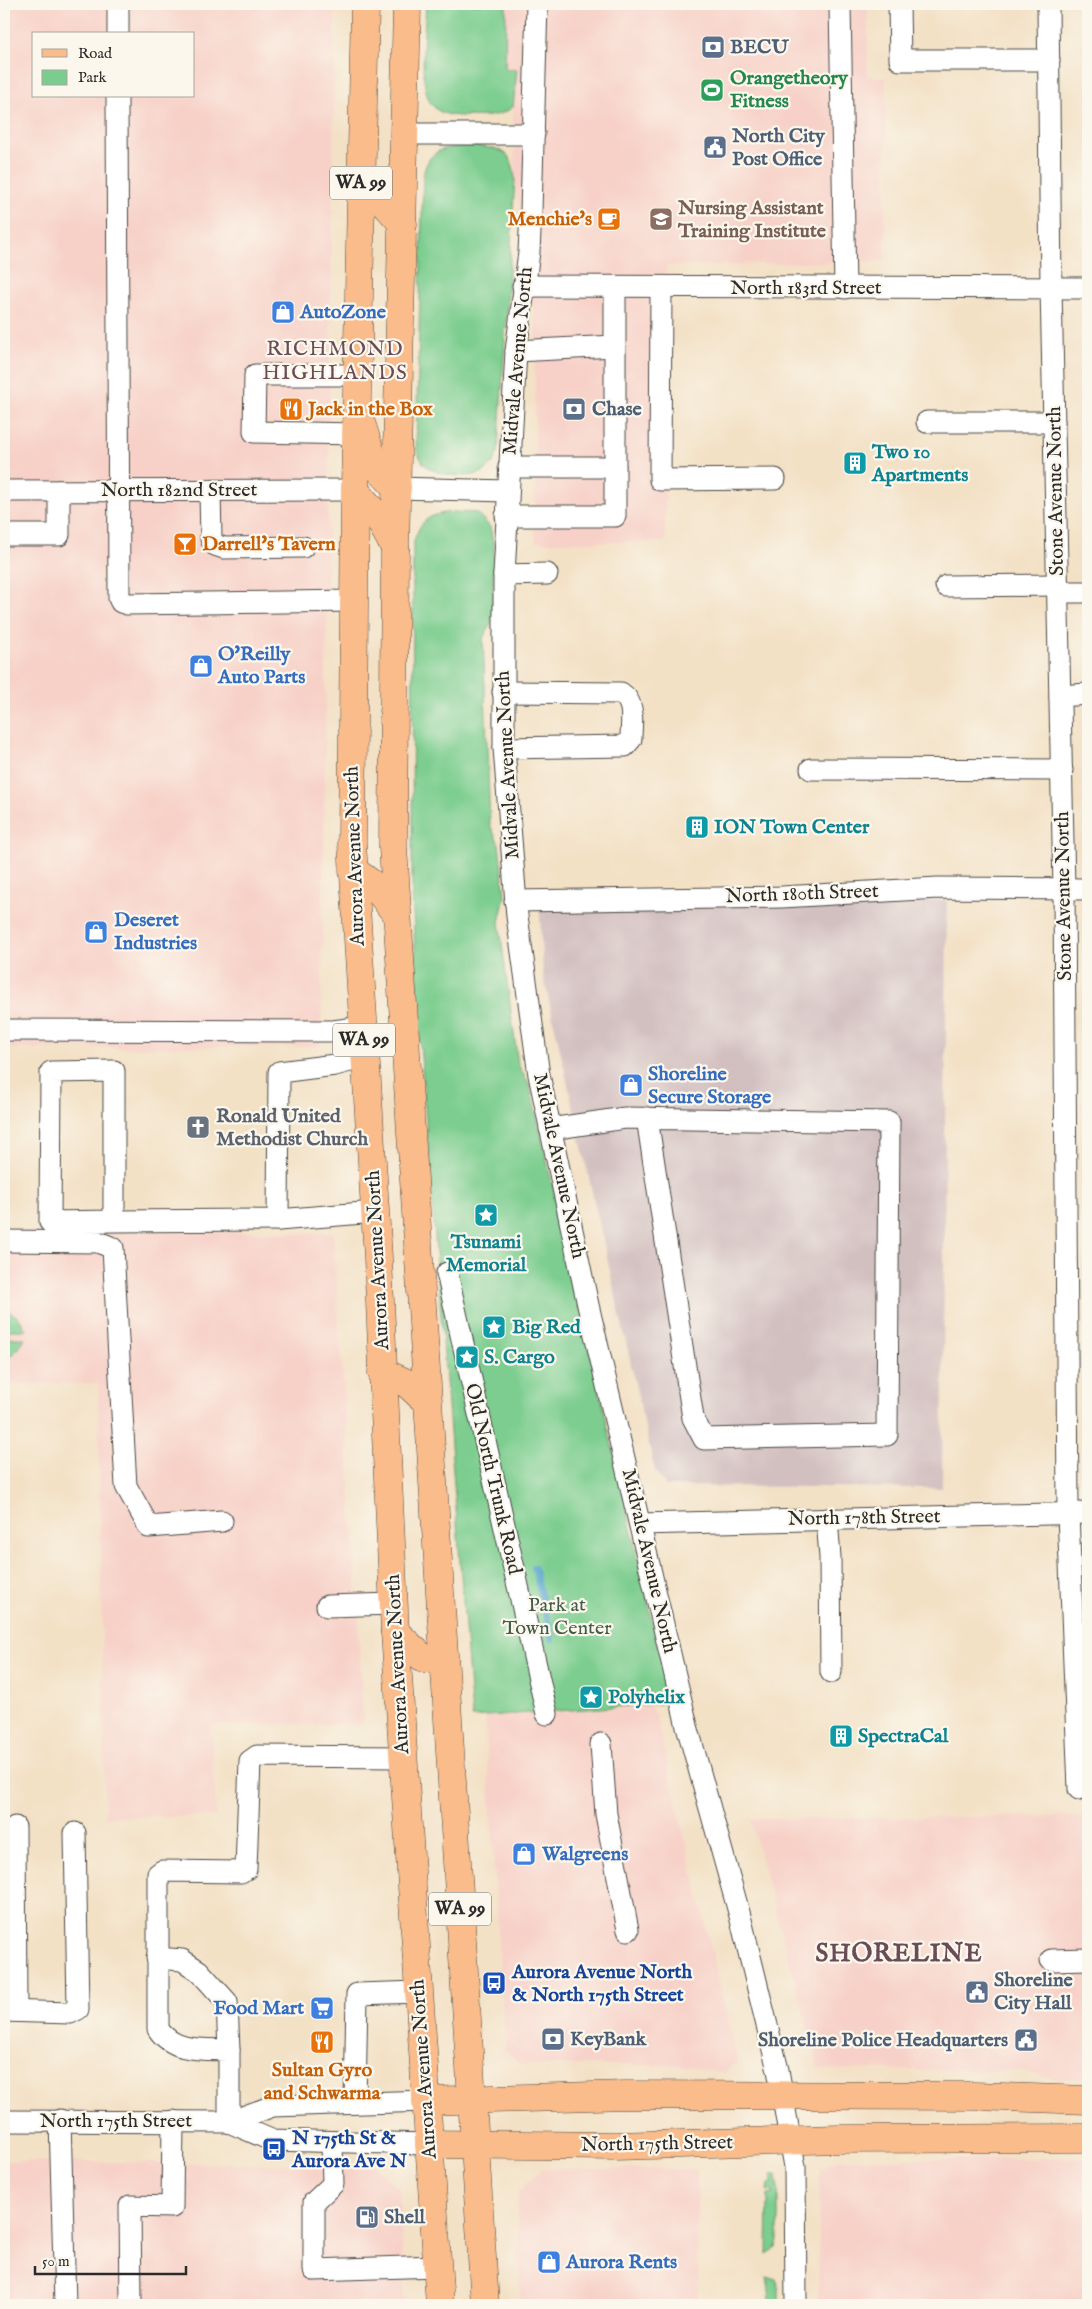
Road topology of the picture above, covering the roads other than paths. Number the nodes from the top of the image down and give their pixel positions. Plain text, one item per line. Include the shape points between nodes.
1 (118, 4) edge
2 (365, 4) edge
3 (408, 4) edge
4 (537, 4) edge
5 (840, 4) edge
6 (899, 4) edge
7 (1048, 4) edge
8 (118, 32) edge
9 (1049, 60) junction
10 (118, 98) edge
11 (406, 134) junction
12 (534, 134) junction
13 (361, 193) junction
14 (403, 224) junction
15 (523, 286) junction
16 (615, 287) junction
17 (661, 287) junction
18 (845, 288) junction
19 (1051, 288) junction
20 (1088, 288) edge
21 (615, 346) junction
22 (516, 351) junction
23 (358, 375) junction
24 (927, 422) dead end
25 (1054, 422) junction
26 (357, 423) junction
27 (509, 467) junction
28 (615, 467) junction
29 (775, 479) dead end
30 (397, 488) junction
31 (59, 490) junction
32 (117, 490) junction
33 (210, 490) junction
34 (355, 490) junction
35 (507, 490) junction
36 (4, 491) edge
37 (506, 516) junction
38 (4, 535) edge
39 (303, 547) dead end
40 (396, 548) junction
41 (547, 574) dead end
42 (504, 575) junction
43 (946, 586) dead end
44 (1058, 588) junction
45 (1088, 592) edge
46 (354, 601) junction
47 (503, 692) junction
48 (1088, 694) edge
49 (1060, 696) junction
50 (504, 748) junction
51 (811, 769) dead end
52 (1062, 770) junction
53 (353, 870) junction
54 (1064, 888) junction
55 (1088, 888) edge
56 (516, 901) junction
57 (396, 914) junction
58 (363, 1027) junction
59 (4, 1030) edge
60 (365, 1057) junction
61 (647, 1118) junction
62 (550, 1129) junction
63 (375, 1212) junction
64 (278, 1220) junction
65 (114, 1221) junction
66 (4, 1241) edge
67 (447, 1273) dead end
68 (382, 1372) junction
69 (427, 1402) junction
70 (1078, 1513) edge
71 (827, 1519) junction
72 (222, 1521) dead end
73 (640, 1524) junction
74 (394, 1604) junction
75 (327, 1606) dead end
76 (395, 1632) junction
77 (444, 1660) junction
78 (831, 1672) dead end
79 (547, 1714) dead end
80 (601, 1744) dead end
81 (404, 1758) junction
82 (1079, 1789) dead end
83 (15, 1827) dead end
84 (75, 1833) dead end
85 (628, 1930) dead end
86 (157, 1958) junction
87 (1051, 1960) dead end
88 (1088, 1960) edge
89 (419, 1992) junction
90 (10, 2011) edge
91 (229, 2050) junction
92 (783, 2096) junction
93 (472, 2099) junction
94 (1088, 2100) edge
95 (426, 2101) junction
96 (355, 2103) junction
97 (60, 2120) junction
98 (4, 2121) edge
99 (173, 2121) junction
100 (229, 2122) junction
101 (1088, 2138) edge
102 (792, 2140) junction
103 (332, 2142) junction
104 (429, 2144) junction
105 (476, 2145) junction
106 (437, 2266) junction
107 (65, 2305) edge
108 (131, 2305) edge
109 (440, 2305) edge
110 (485, 2305) edge
111 (796, 2305) edge

1 - 8 street
2 - 13 main road, Aurora Avenue North / WA 99
3 - 11 main road, Aurora Avenue North / WA 99
4 - 12 street, Midvale Avenue North
5 - 18 street
6 - 9 street via 900,60
7 - 9 street, Stone Avenue North
9 - 19 street, Stone Avenue North
10 - 32 street
11 - 12 street
11 - 14 main road, Aurora Avenue North / WA 99
12 - 15 street, Midvale Avenue North via 529,252
13 - 14 main road via 380,198
13 - 23 main road, Aurora Avenue North / WA 99
14 - 30 main road, Aurora Avenue North / WA 99
15 - 16 street, North 183rd Street
15 - 22 street, Midvale Avenue North
16 - 17 street, North 183rd Street
16 - 21 street
17 - 18 street, North 183rd Street
17 - 29 street via 660,480
18 - 19 street, North 183rd Street
19 - 20 street, North 183rd Street
19 - 25 street, Stone Avenue North
21 - 22 street
21 - 28 street
22 - 27 street, Midvale Avenue North
23 - 26 main road, Aurora Avenue North / WA 99
23 - 26 street via 255,375 254,432
24 - 25 street
25 - 44 street, Stone Avenue North
26 - 30 main road via 374,464
26 - 34 main road, Aurora Avenue North / WA 99
27 - 28 street
27 - 35 street, Midvale Avenue North
28 - 37 street via 615,516
30 - 35 street
30 - 40 main road, Aurora Avenue North / WA 99
31 - 32 street, North 182nd Street
31 - 36 street, North 182nd Street
31 - 38 street via 59,534
32 - 33 street, North 182nd Street
32 - 46 street via 121,602
33 - 34 street, North 182nd Street
33 - 39 street via 211,539 215,545 224,548
34 - 40 main road via 378,517
34 - 46 main road, Aurora Avenue North / WA 99
35 - 37 street, Midvale Avenue North
37 - 42 street, Midvale Avenue North
40 - 57 main road, Aurora Avenue North / WA 99 via 393,847
41 - 42 street
42 - 47 street, Midvale Avenue North
43 - 44 street
44 - 45 street
44 - 49 street, Stone Avenue North
46 - 53 main road, Aurora Avenue North / WA 99
47 - 50 street, Midvale Avenue North
47 - 50 street via 622,693 631,704 631,739 625,746
48 - 49 street
49 - 52 street, Stone Avenue North
50 - 56 street, Midvale Avenue North
51 - 52 street
52 - 54 street, Stone Avenue North
53 - 57 main road via 375,886
53 - 58 main road, Aurora Avenue North / WA 99
54 - 55 street, North 180th Street
54 - 56 street, North 180th Street via 938,888 782,897
54 - 70 street, Stone Avenue North
56 - 62 street, Midvale Avenue North via 534,1045
57 - 69 main road, Aurora Avenue North / WA 99
58 - 59 street via 333,1031
58 - 60 main road, Aurora Avenue North / WA 99
60 - 63 main road, Aurora Avenue North / WA 99
60 - 64 street via 335,1065 279,1072
61 - 61 street via 889,1122 887,1435 704,1439 693,1418
61 - 62 street
62 - 73 street, Midvale Avenue North
63 - 64 street
63 - 68 main road, Aurora Avenue North / WA 99
64 - 65 street
65 - 65 street via 114,1071 51,1072 50,1222
66 - 72 street via 98,1242 113,1248 126,1486 149,1527
67 - 79 street, Old North Trunk Road
68 - 69 main road via 404,1382
68 - 74 main road, Aurora Avenue North / WA 99
69 - 77 main road, Aurora Avenue North / WA 99
70 - 71 street, North 178th Street
70 - 82 street, Stone Avenue North
71 - 73 street, North 178th Street
71 - 78 street
73 - 92 street, Midvale Avenue North via 689,1734 740,1916
74 - 75 street
74 - 76 main road, Aurora Avenue North / WA 99
76 - 77 main road via 423,1658
76 - 81 main road, Aurora Avenue North / WA 99
77 - 93 main road, Aurora Avenue North / WA 99
80 - 85 street via 606,1814
81 - 86 street via 257,1756 250,1761 246,1869 241,1872 162,1871 158,1874
81 - 89 main road, Aurora Avenue North / WA 99
83 - 90 street
84 - 90 street via 78,2009 70,2013
86 - 91 street via 182,1960 199,1971 227,2002
86 - 91 street via 158,2029 164,2039 189,2049
87 - 88 street
89 - 95 main road, Aurora Avenue North / WA 99
89 - 96 street via 357,1994
91 - 100 street
92 - 93 main road, North 175th Street via 626,2095
92 - 94 main road, North 175th Street via 975,2096
92 - 102 street, Midvale Avenue North
93 - 95 main road, North 175th Street
93 - 105 main road, Aurora Avenue North / WA 99
95 - 96 street, North 175th Street
95 - 104 main road, Aurora Avenue North / WA 99
96 - 100 street, North 175th Street via 273,2106
97 - 98 street, North 175th Street
97 - 99 street, North 175th Street
97 - 107 street
99 - 100 street, North 175th Street
99 - 108 street via 172,2207 130,2206
100 - 103 street, North 175th Street via 271,2140
101 - 102 main road, North 175th Street
102 - 105 main road, North 175th Street via 616,2146
102 - 111 street, Midvale Avenue North
103 - 104 street, North 175th Street
103 - 106 street via 333,2184 314,2202 314,2270
104 - 105 main road, North 175th Street
104 - 106 main road, Aurora Avenue North / WA 99
105 - 110 main road, Aurora Avenue North / WA 99
106 - 109 main road, Aurora Avenue North / WA 99

